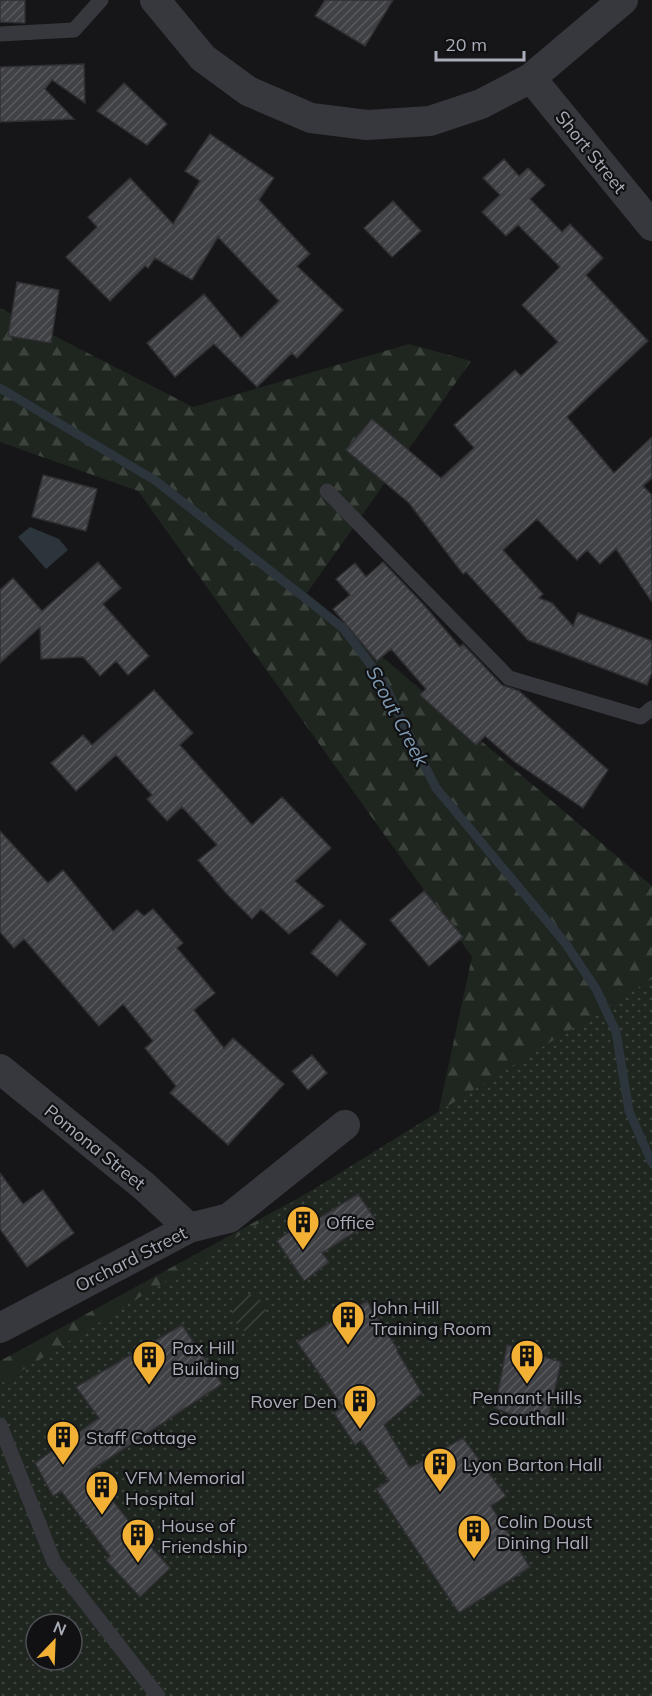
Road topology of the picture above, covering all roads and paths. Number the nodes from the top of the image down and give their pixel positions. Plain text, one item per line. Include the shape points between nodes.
1 (101, 0) edge
2 (155, 0) edge
3 (623, 0) edge
4 (0, 34) edge
5 (531, 78) junction
6 (652, 226) edge
7 (327, 491) dead end
8 (652, 708) edge
9 (0, 1069) edge
10 (345, 1125) dead end
11 (189, 1228) junction
12 (0, 1328) edge
13 (0, 1425) edge
14 (158, 1696) edge

1 - 4 lane via 74,30
2 - 5 street via 203,58 248,92 311,118 367,125 430,121 481,104
3 - 5 street
5 - 6 street, Short Street
7 - 8 lane via 509,678 641,717
9 - 11 street, Pomona Street via 145,1187
10 - 11 street, Orchard Street via 229,1218
11 - 12 street, Orchard Street
13 - 14 lane via 54,1563

